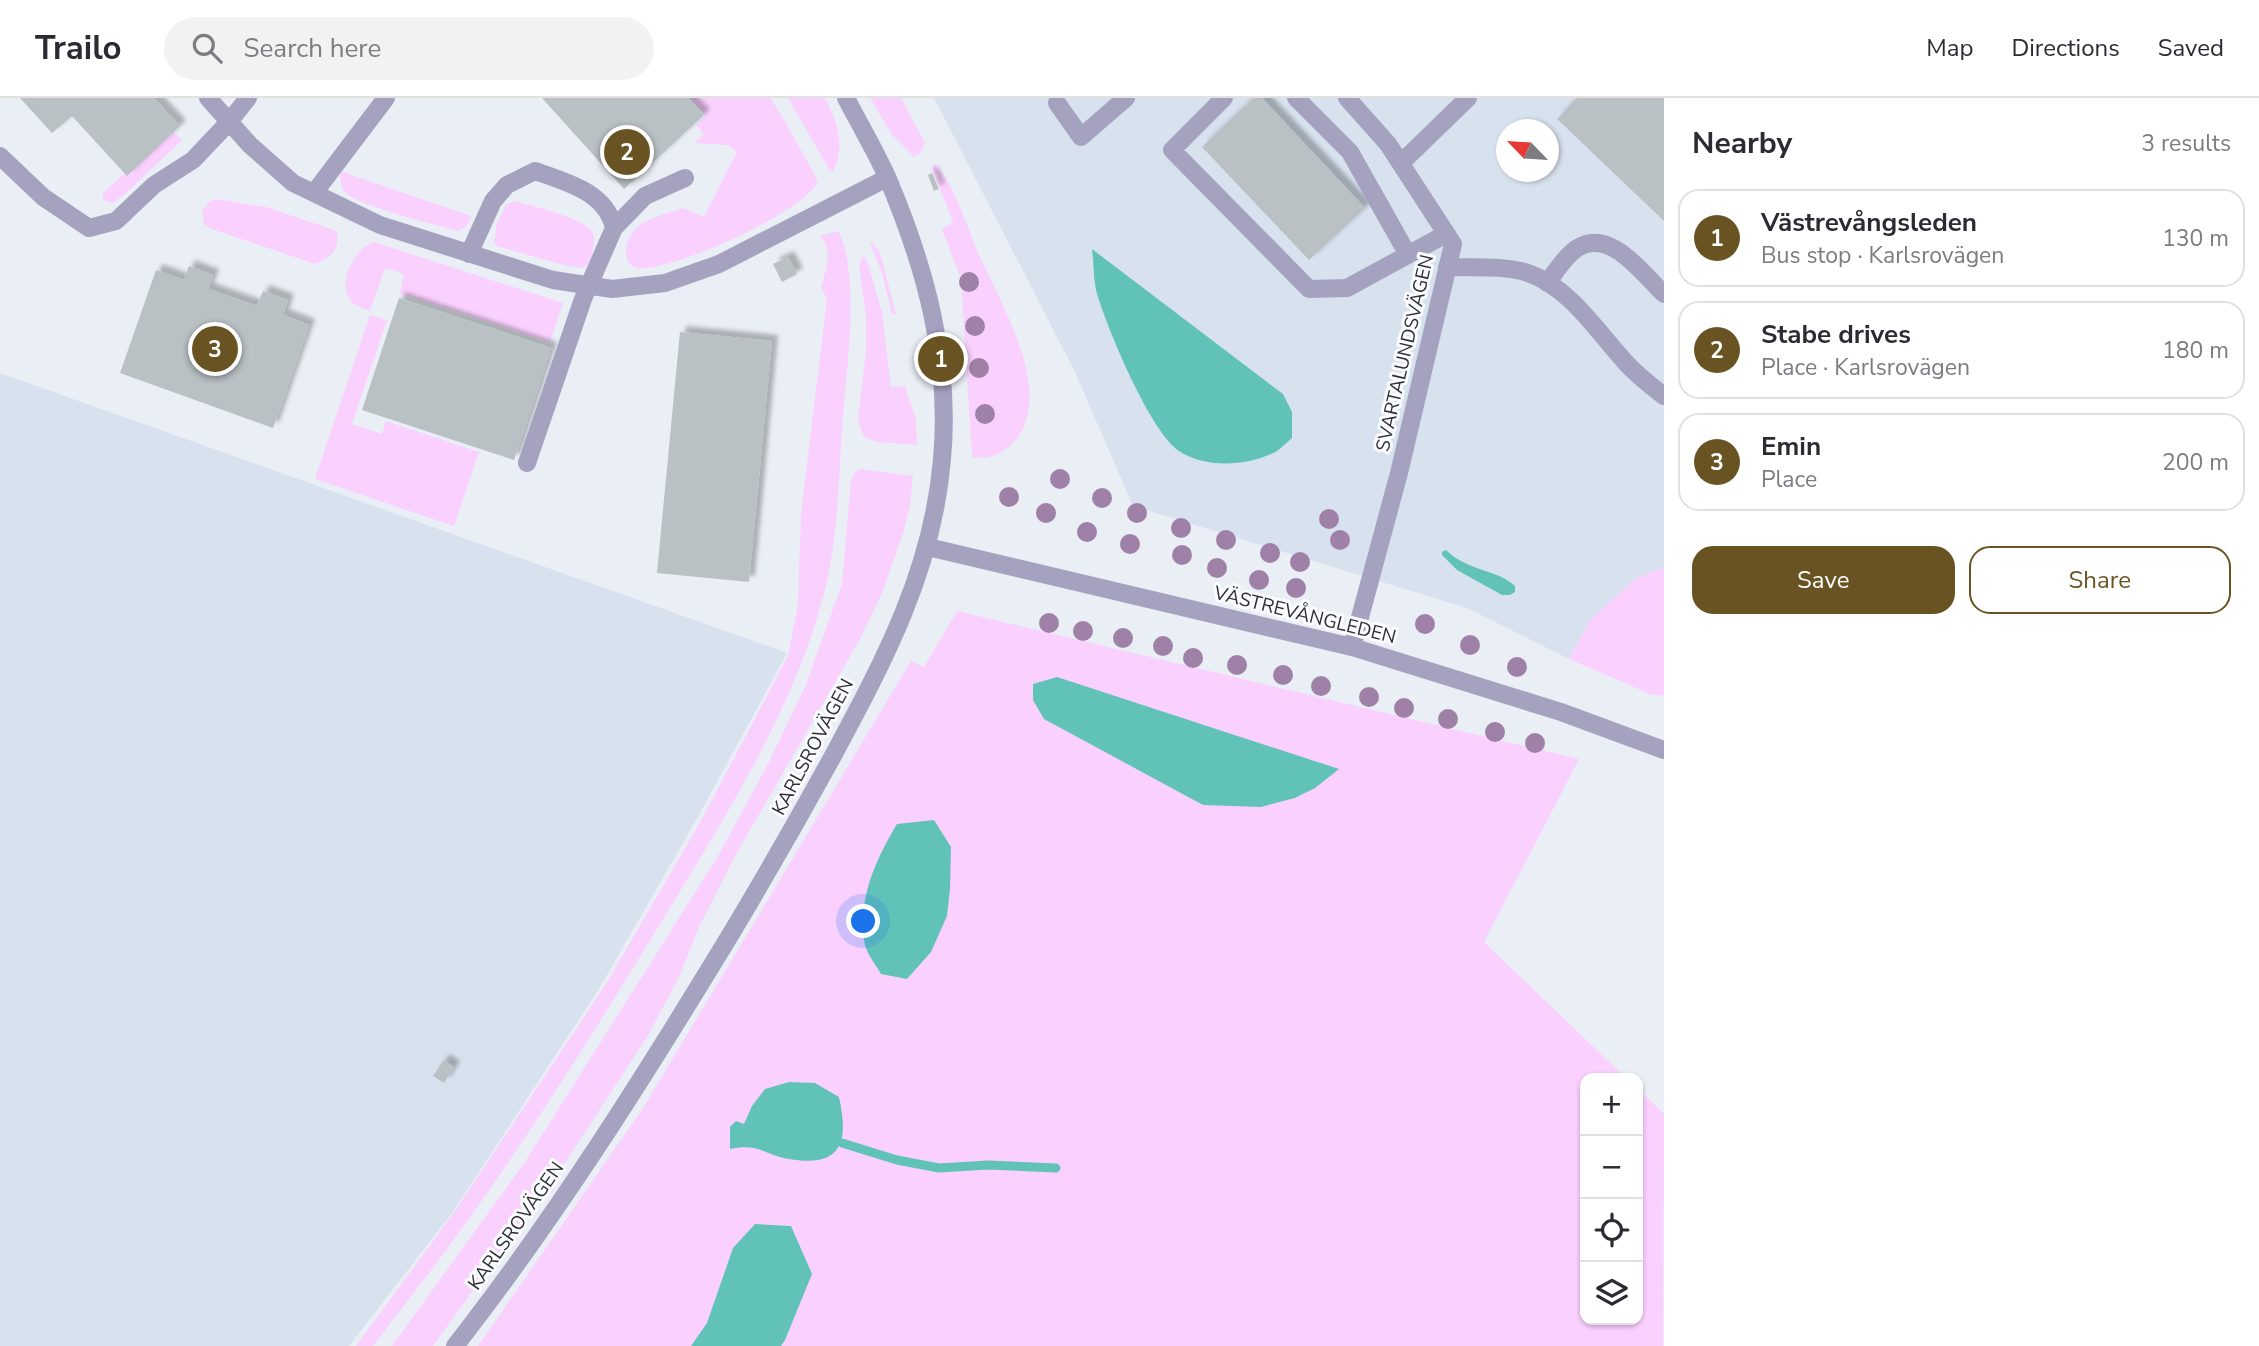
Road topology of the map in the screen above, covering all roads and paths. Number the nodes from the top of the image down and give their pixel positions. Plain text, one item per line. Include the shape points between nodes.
1 (208, 98) edge
2 (248, 98) edge
3 (386, 98) edge
4 (846, 98) edge
5 (1126, 98) edge
6 (1224, 98) edge
7 (1296, 98) edge
8 (1347, 98) edge
9 (1468, 98) edge
10 (1057, 103) dead end
11 (229, 122) junction
12 (0, 156) edge
13 (1401, 163) junction
14 (685, 178) dead end
15 (887, 178) junction
16 (314, 193) junction
17 (614, 228) junction
18 (1446, 234) junction
19 (469, 254) junction
20 (1408, 255) junction
21 (1447, 267) junction
22 (1547, 283) junction
23 (590, 286) junction
24 (1664, 294) edge
25 (1664, 396) edge
26 (527, 463) dead end
27 (928, 547) junction
28 (1352, 647) junction
29 (1664, 750) edge
30 (456, 1346) edge

1 - 11 street
2 - 11 street
3 - 16 street
4 - 15 street, KARLSROVÄGEN
5 - 10 street via 1081,137
6 - 20 street via 1172,150 1309,289 1347,288
7 - 20 street via 1350,152
8 - 13 street, SVARTALUNDSVÄGEN
9 - 13 street
11 - 12 street via 193,160 154,184 116,221 89,228 43,197
11 - 16 street via 293,183
13 - 18 street, SVARTALUNDSVÄGEN
14 - 17 street via 645,196
15 - 23 street via 719,264 665,283 612,289
15 - 27 street, KARLSROVÄGEN via 923,276 941,359 943,456
16 - 19 street via 380,225
17 - 19 street via 611,215 598,200 571,183 535,171 507,185 493,201
17 - 23 street
18 - 20 street
18 - 21 street, SVARTALUNDSVÄGEN via 1452,244
19 - 23 street via 553,280
21 - 22 street via 1497,268 1528,273
21 - 28 street, SVARTALUNDSVÄGEN
22 - 24 street via 1573,251 1588,242 1600,242 1615,248
22 - 25 street via 1577,306 1629,366
23 - 26 street
27 - 28 street, VÄSTREVÅNGLEDEN
27 - 30 street, KARLSROVÄGEN via 868,690 781,850 576,1179
28 - 29 street, VÄSTREVÅNGLEDEN via 1561,712

